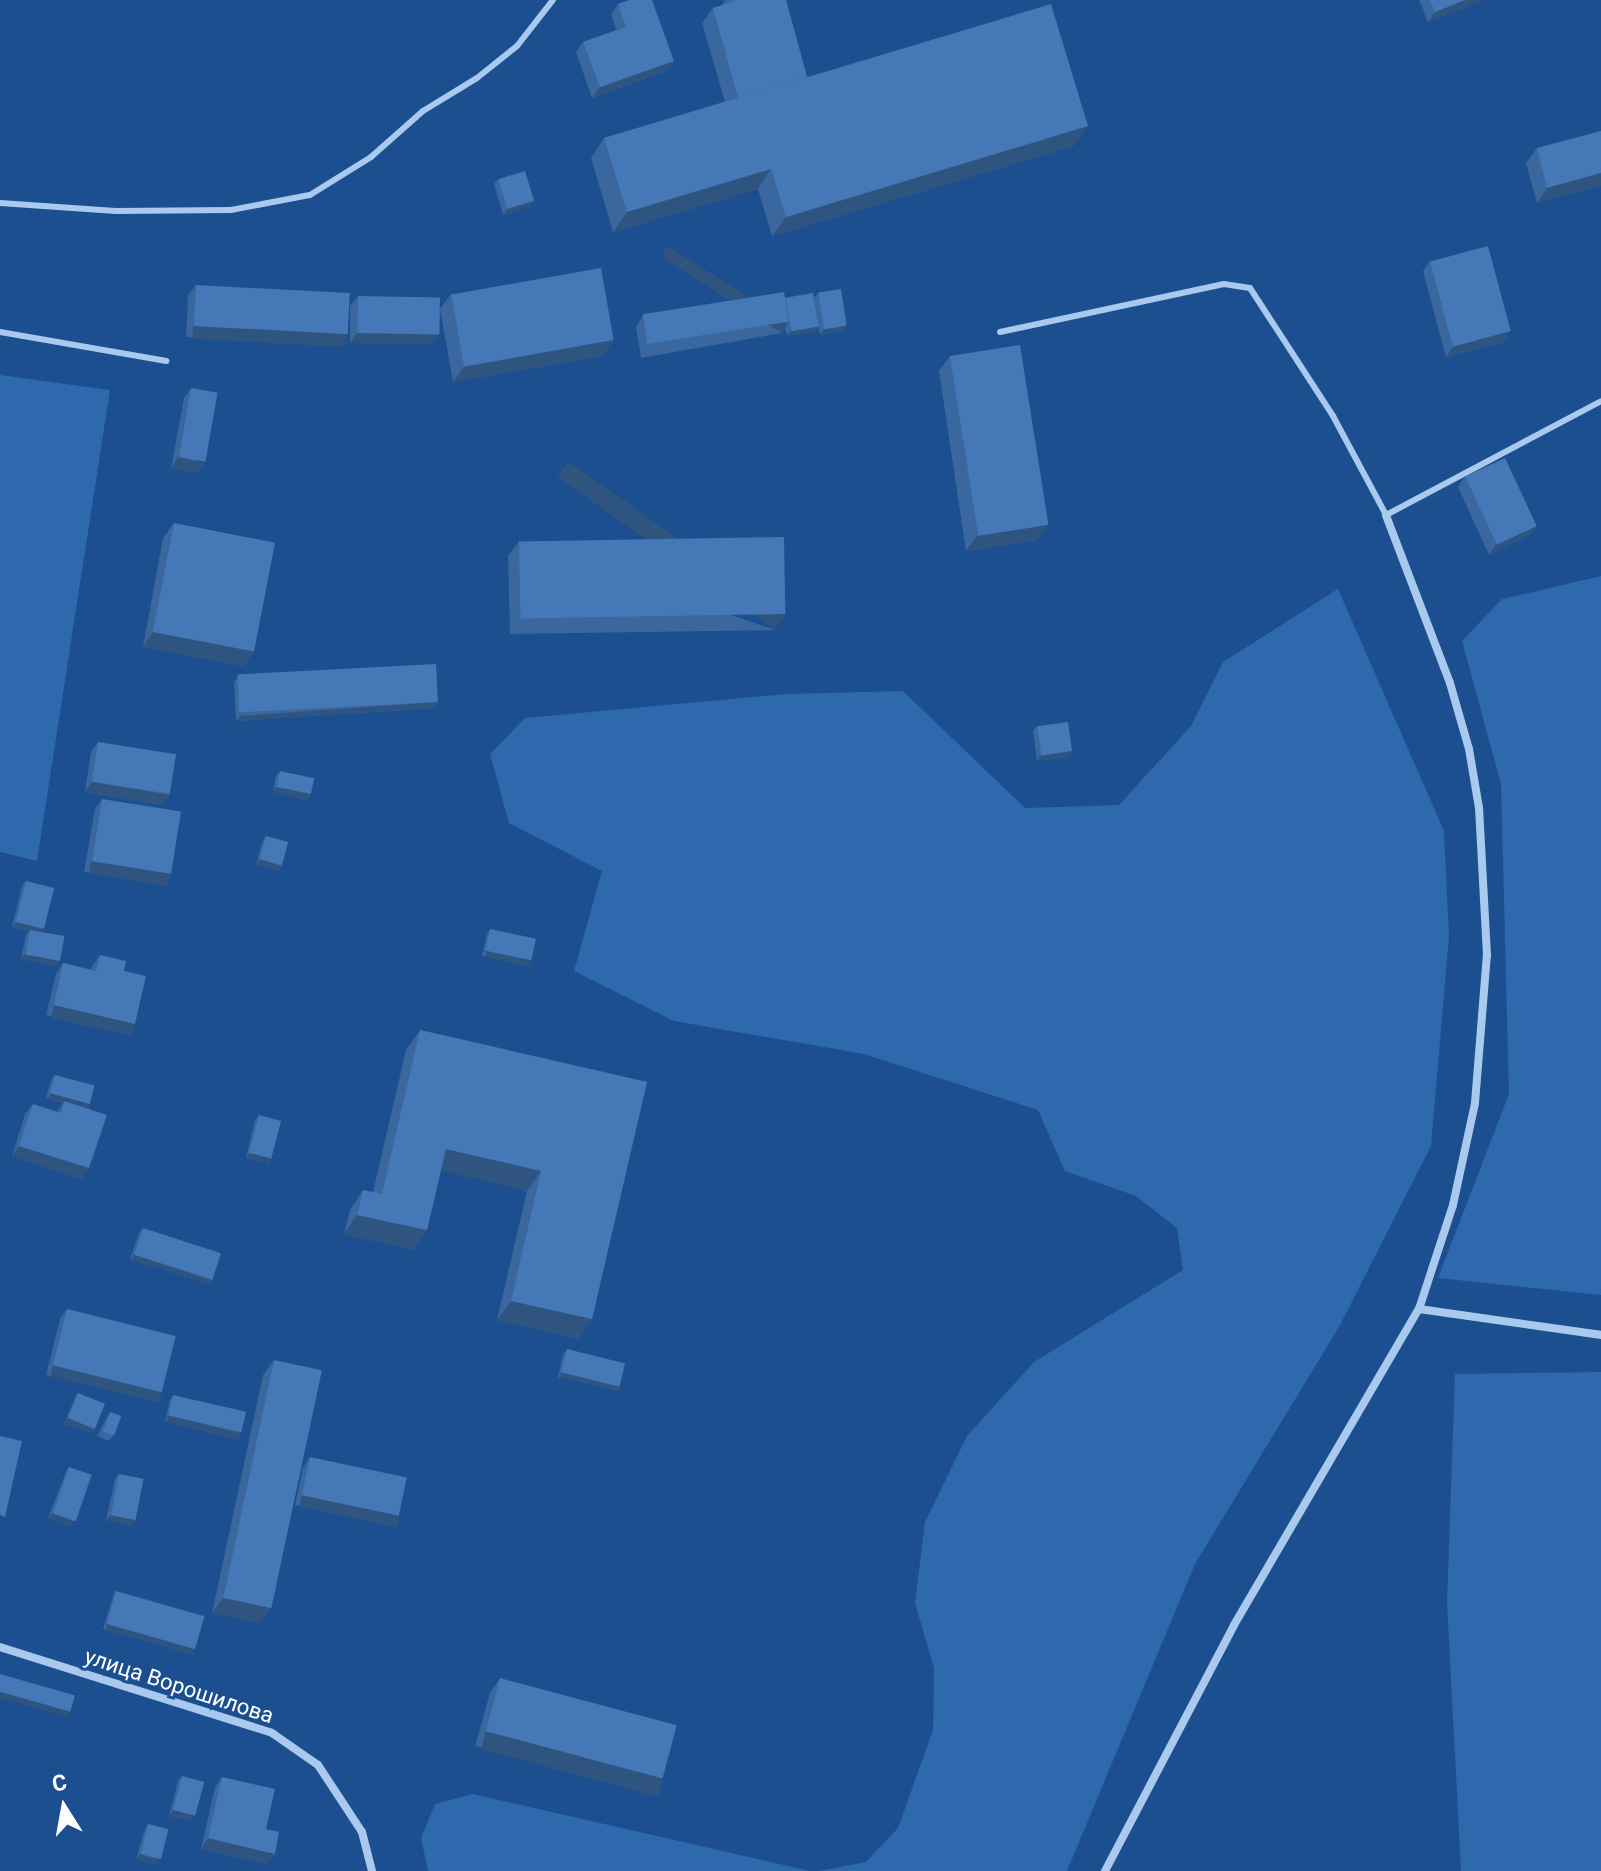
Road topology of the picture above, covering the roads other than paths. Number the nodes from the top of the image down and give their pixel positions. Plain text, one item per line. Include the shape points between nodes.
1 (553, 0) edge
2 (0, 203) edge
3 (0, 332) edge
4 (1000, 332) dead end
5 (166, 361) dead end
6 (1601, 401) edge
7 (1386, 515) junction
8 (1419, 1309) junction
9 (1601, 1335) edge
10 (0, 1647) edge
11 (372, 1871) edge
12 (1105, 1871) edge

1 - 2 lane via 517,46 423,111 371,157 310,195 231,210 116,211
3 - 5 lane
4 - 7 lane via 1224,284 1250,288 1333,416
6 - 7 lane
7 - 8 street via 1450,683 1469,749 1479,808 1487,955 1475,1103 1453,1205
8 - 9 street
8 - 12 street via 1234,1625
10 - 11 street, улица Ворошилова via 272,1733 318,1765 362,1832

